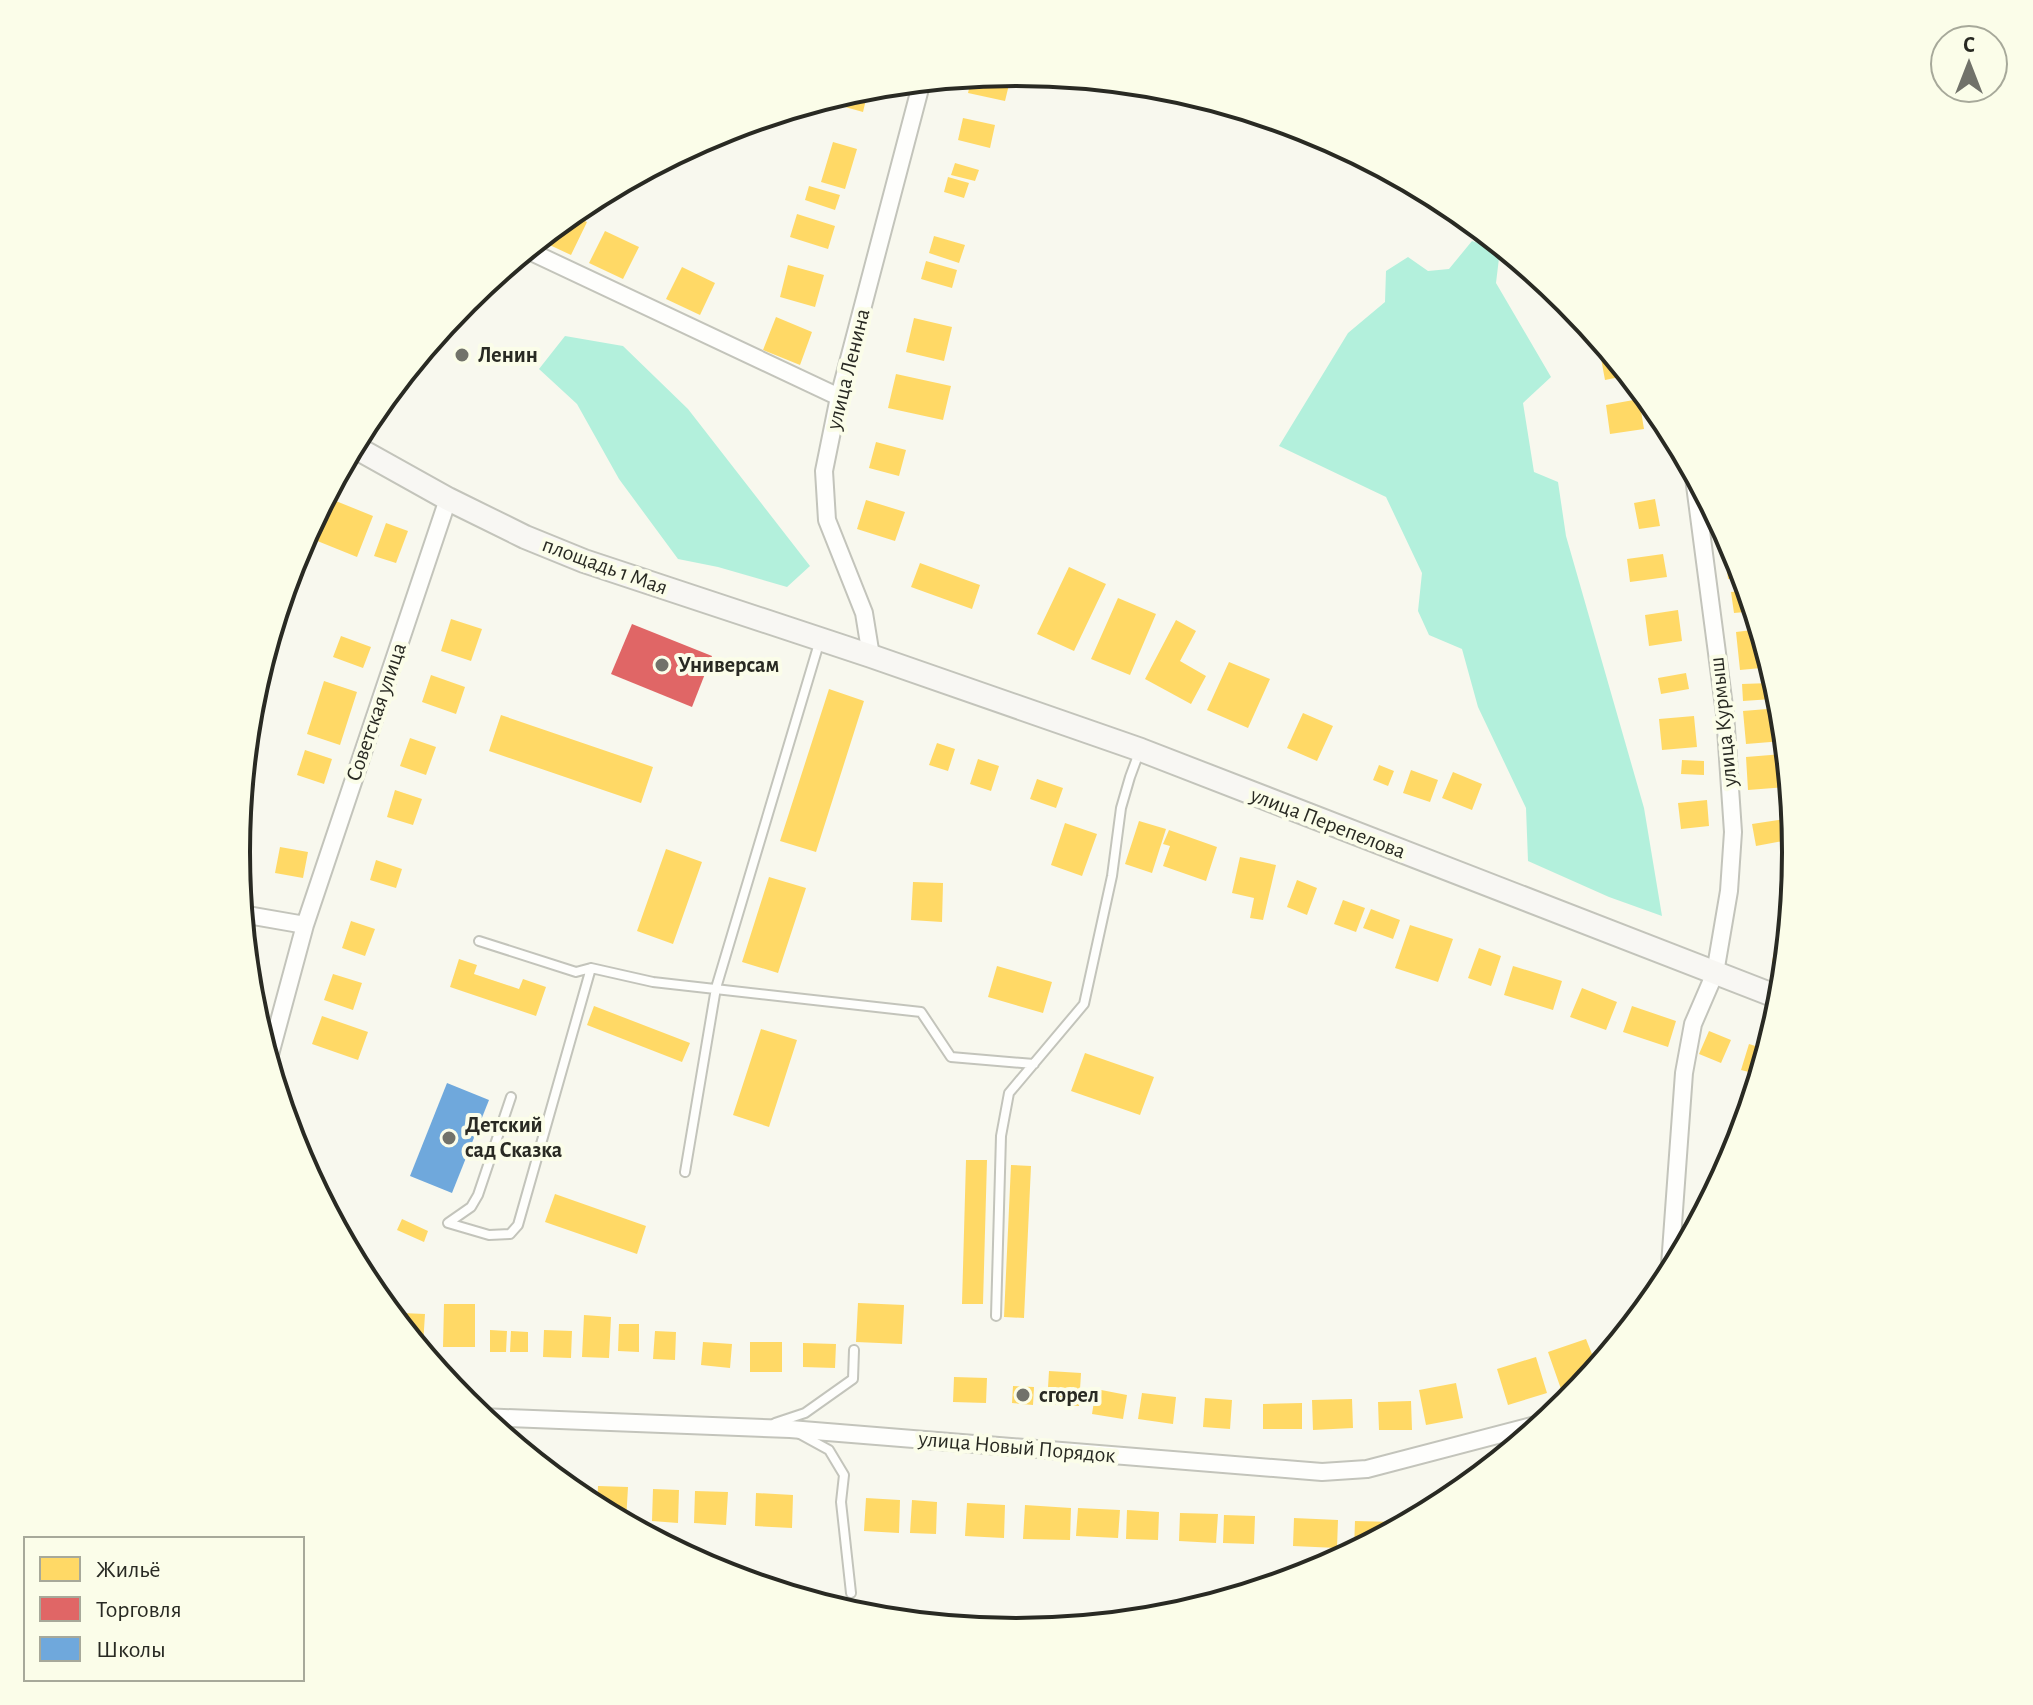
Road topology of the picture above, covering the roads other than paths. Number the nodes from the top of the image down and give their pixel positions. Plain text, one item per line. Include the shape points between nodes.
1 (919, 93) edge
2 (537, 255) edge
3 (839, 397) junction
4 (364, 452) edge
5 (448, 499) junction
6 (1697, 500) edge
7 (820, 639) junction
8 (871, 656) junction
9 (1141, 750) junction
10 (253, 916) edge
11 (305, 925) junction
12 (479, 941) dead end
13 (591, 968) junction
14 (1715, 973) junction
15 (716, 988) junction
16 (1769, 994) edge
17 (274, 1041) edge
18 (1034, 1064) junction
19 (511, 1097) dead end
20 (685, 1172) dead end
21 (1671, 1250) edge
22 (996, 1316) dead end
23 (854, 1350) dead end
24 (499, 1418) edge
25 (735, 1427) junction
26 (1523, 1428) edge
27 (790, 1429) junction
28 (851, 1593) dead end

1 - 3 street, улица Ленина
2 - 3 street
3 - 8 street, улица Ленина via 824,471 827,520 864,613
4 - 5 street, площадь 1 Мая
5 - 7 street, площадь 1 Мая via 584,561
5 - 11 street, Советская улица
6 - 14 street, улица Курмыш via 1725,714 1733,832
7 - 8 street, площадь 1 Мая
7 - 15 lane
8 - 9 street, улица Перепелова
9 - 14 street, улица Перепелова
9 - 18 lane via 1121,808 1084,1004
10 - 11 street
11 - 17 street, Советская улица
12 - 13 lane via 576,972
13 - 15 lane via 653,982
13 - 19 lane via 518,1225 510,1234 489,1235 448,1223 478,1195
14 - 16 street, улица Перепелова
14 - 21 street via 1693,1024 1684,1073
15 - 18 lane via 921,1012 951,1057
15 - 20 lane
18 - 22 lane via 1009,1093 1001,1136
23 - 25 lane via 853,1379 805,1413 777,1423
24 - 25 street, улица Новый Порядок
25 - 27 street, улица Новый Порядок
26 - 27 street, улица Новый Порядок via 1367,1469 1322,1472
27 - 28 lane via 829,1450 844,1475 841,1502

